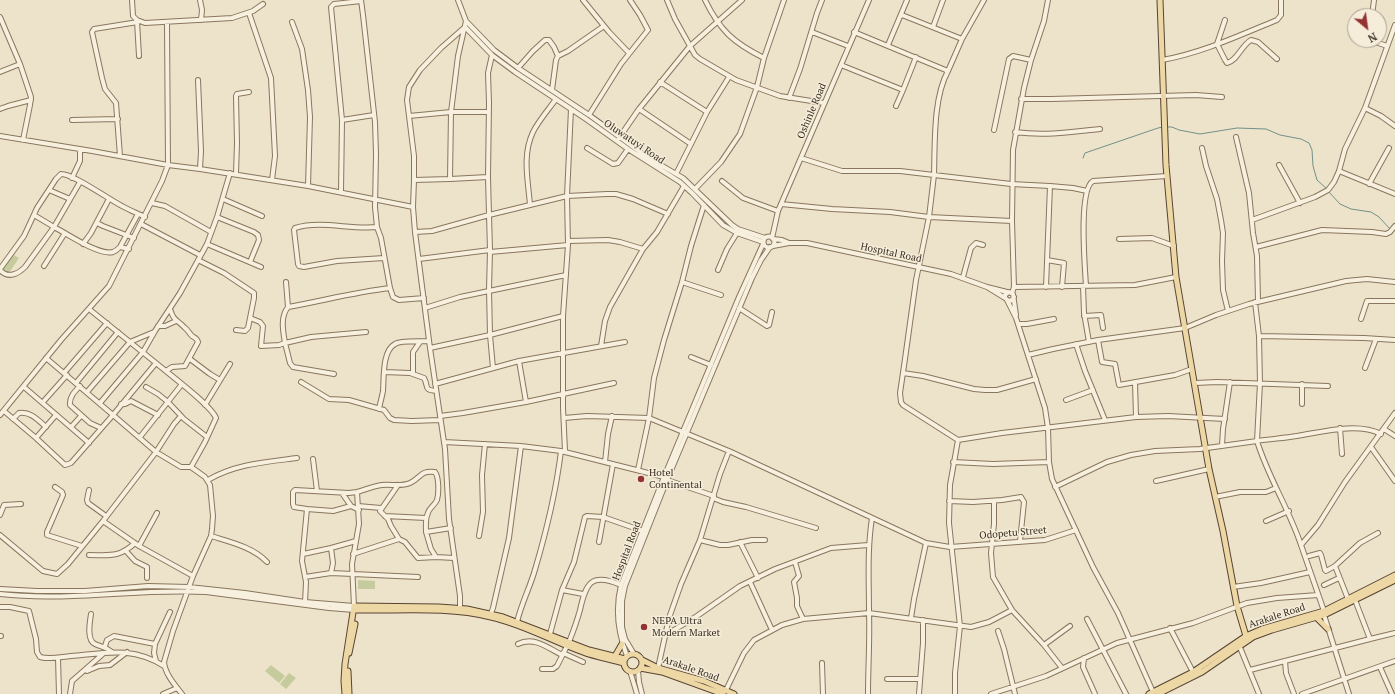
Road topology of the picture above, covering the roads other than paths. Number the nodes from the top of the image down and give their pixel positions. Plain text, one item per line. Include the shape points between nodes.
1 (132, 0) edge
2 (200, 0) edge
3 (360, 0) edge
4 (458, 0) edge
5 (583, 0) edge
6 (630, 0) edge
7 (667, 0) edge
8 (705, 0) edge
9 (742, 0) edge
10 (784, 0) edge
11 (822, 0) edge
12 (869, 0) edge
13 (908, 0) edge
14 (943, 0) edge
15 (984, 0) edge
16 (1048, 0) edge
17 (1160, 0) edge
18 (1281, 0) edge
19 (263, 4) dead end
20 (249, 13) junction
21 (902, 15) junction
22 (0, 17) edge
23 (201, 20) junction
24 (1226, 20) dead end
25 (138, 21) junction
26 (466, 21) junction
27 (172, 22) junction
28 (292, 22) dead end
29 (717, 22) junction
30 (166, 23) junction
31 (1395, 25) edge
32 (604, 26) junction
33 (2, 27) edge
34 (465, 27) junction
35 (933, 27) junction
36 (167, 29) junction
37 (812, 32) junction
38 (854, 32) junction
39 (1247, 32) junction
40 (1393, 34) edge
41 (962, 38) junction
42 (1251, 40) junction
43 (1217, 44) junction
44 (888, 45) junction
45 (690, 46) junction
46 (848, 46) junction
47 (1387, 46) edge
48 (1386, 48) edge
49 (629, 53) junction
50 (492, 55) junction
51 (139, 56) dead end
52 (558, 56) junction
53 (916, 57) junction
54 (764, 58) junction
55 (1277, 59) dead end
56 (1031, 60) junction
57 (1162, 60) junction
58 (20, 64) junction
59 (841, 65) junction
60 (516, 70) junction
61 (948, 71) junction
62 (0, 72) edge
63 (729, 77) junction
64 (198, 80) dead end
65 (660, 82) junction
66 (757, 87) junction
67 (552, 90) junction
68 (903, 90) junction
69 (249, 92) dead end
70 (1163, 96) junction
71 (1222, 97) dead end
72 (789, 98) junction
73 (556, 99) junction
74 (1021, 99) junction
75 (31, 100) junction
76 (824, 103) junction
77 (896, 106) dead end
78 (1365, 108) junction
79 (0, 109) edge
80 (571, 109) junction
81 (639, 109) junction
82 (451, 112) junction
83 (489, 112) junction
84 (707, 112) junction
85 (374, 115) junction
86 (589, 115) junction
87 (409, 116) junction
88 (118, 119) junction
89 (72, 120) dead end
90 (342, 120) junction
91 (1395, 126) edge
92 (1100, 129) dead end
93 (994, 130) dead end
94 (1016, 132) junction
95 (0, 136) edge
96 (1236, 137) dead end
97 (619, 138) junction
98 (23, 140) junction
99 (691, 144) junction
100 (587, 148) dead end
101 (1202, 148) dead end
102 (1389, 148) dead end
103 (80, 149) junction
104 (628, 149) junction
105 (120, 156) junction
106 (801, 158) junction
107 (168, 165) junction
108 (1279, 165) dead end
109 (200, 169) junction
110 (1339, 171) junction
111 (230, 173) junction
112 (236, 174) junction
113 (676, 174) junction
114 (934, 175) junction
115 (1167, 176) junction
116 (488, 177) junction
117 (72, 178) junction
118 (450, 179) junction
119 (272, 180) junction
120 (414, 180) junction
121 (722, 181) dead end
122 (80, 182) junction
123 (1011, 184) junction
124 (1370, 184) junction
125 (308, 186) junction
126 (684, 186) junction
127 (1050, 186) junction
128 (695, 189) junction
129 (49, 190) junction
130 (1087, 191) junction
131 (341, 192) junction
132 (1395, 194) edge
133 (567, 196) junction
134 (223, 198) junction
135 (70, 199) junction
136 (110, 199) junction
137 (374, 199) junction
138 (152, 203) junction
139 (1300, 203) junction
140 (781, 204) junction
141 (530, 205) junction
142 (704, 205) junction
143 (413, 207) junction
144 (778, 211) junction
145 (138, 214) junction
146 (668, 214) junction
147 (34, 215) junction
148 (489, 215) junction
149 (262, 216) dead end
150 (144, 217) junction
151 (217, 217) junction
152 (929, 217) junction
153 (1252, 220) junction
154 (1012, 221) junction
155 (97, 223) junction
156 (142, 224) junction
157 (377, 226) junction
158 (54, 227) junction
159 (1392, 229) edge
160 (737, 231) junction
161 (211, 232) junction
162 (415, 232) junction
163 (65, 233) junction
164 (127, 235) junction
165 (134, 238) junction
166 (767, 239) junction
167 (1119, 239) dead end
168 (568, 243) junction
169 (790, 243) junction
170 (83, 244) junction
171 (207, 244) junction
172 (983, 245) dead end
173 (771, 246) junction
174 (1174, 246) junction
175 (120, 247) junction
176 (1256, 247) junction
177 (129, 249) junction
178 (643, 249) junction
179 (490, 251) junction
180 (199, 257) junction
181 (384, 258) junction
182 (419, 259) junction
183 (1046, 260) junction
184 (250, 262) junction
185 (44, 266) dead end
186 (261, 267) dead end
187 (918, 267) junction
188 (0, 270) edge
189 (718, 270) dead end
190 (566, 275) junction
191 (963, 277) junction
192 (1176, 277) junction
193 (286, 282) dead end
194 (682, 282) junction
195 (1395, 282) edge
196 (1084, 286) junction
197 (987, 287) junction
198 (1014, 287) junction
199 (1046, 287) junction
200 (1062, 287) junction
201 (390, 288) junction
202 (489, 290) junction
203 (1007, 292) junction
204 (721, 295) dead end
205 (1013, 295) junction
206 (424, 298) junction
207 (1006, 299) junction
208 (1395, 301) edge
209 (1257, 302) junction
210 (288, 307) junction
211 (170, 308) junction
212 (425, 308) junction
213 (739, 308) junction
214 (89, 309) junction
215 (1228, 311) junction
216 (772, 312) dead end
217 (563, 316) junction
218 (1084, 316) junction
219 (250, 318) junction
220 (1016, 318) junction
221 (1054, 319) dead end
222 (1361, 319) dead end
223 (176, 321) junction
224 (107, 323) junction
225 (1018, 324) junction
226 (158, 326) junction
227 (1103, 328) dead end
228 (1185, 328) junction
229 (236, 330) dead end
230 (155, 331) junction
231 (118, 332) junction
232 (366, 332) dead end
233 (490, 335) junction
234 (1259, 336) junction
235 (1376, 338) junction
236 (1098, 340) junction
237 (1395, 340) edge
238 (429, 341) junction
239 (130, 342) junction
240 (420, 342) junction
241 (625, 342) dead end
242 (1089, 342) junction
243 (285, 343) junction
244 (1076, 344) junction
245 (601, 346) junction
246 (430, 348) junction
247 (143, 352) junction
248 (562, 354) junction
249 (1028, 355) junction
250 (691, 357) dead end
251 (46, 358) junction
252 (190, 359) junction
253 (520, 361) junction
254 (156, 363) junction
255 (230, 364) dead end
256 (711, 365) junction
257 (493, 368) junction
258 (1366, 368) dead end
259 (1192, 369) junction
260 (166, 371) junction
261 (384, 372) junction
262 (903, 373) junction
263 (66, 374) junction
264 (334, 374) dead end
265 (413, 374) junction
266 (1036, 379) junction
267 (220, 380) junction
268 (301, 382) dead end
269 (1135, 382) junction
270 (1230, 382) junction
271 (614, 383) dead end
272 (1195, 383) junction
273 (78, 384) junction
274 (182, 384) junction
275 (435, 384) junction
276 (1260, 384) junction
277 (1302, 384) junction
278 (1328, 386) dead end
279 (24, 387) junction
280 (146, 387) dead end
281 (1094, 390) junction
282 (436, 391) junction
283 (87, 392) junction
284 (563, 394) junction
285 (1066, 400) dead end
286 (43, 402) junction
287 (168, 402) junction
288 (526, 402) junction
289 (100, 403) junction
290 (122, 404) junction
291 (1302, 404) dead end
292 (205, 405) junction
293 (379, 409) junction
294 (4, 411) junction
295 (1395, 413) edge
296 (0, 415) edge
297 (56, 415) junction
298 (113, 415) junction
299 (158, 415) junction
300 (81, 416) junction
301 (181, 416) junction
302 (612, 416) junction
303 (1199, 416) junction
304 (1136, 417) junction
305 (440, 418) junction
306 (564, 418) junction
307 (649, 418) junction
308 (1224, 418) junction
309 (13, 419) junction
310 (1105, 420) junction
311 (46, 427) junction
312 (71, 427) junction
313 (101, 428) junction
314 (1048, 428) junction
315 (1340, 428) junction
316 (1384, 429) junction
317 (686, 432) junction
318 (1380, 434) junction
319 (1395, 436) edge
320 (208, 437) junction
321 (36, 438) junction
322 (140, 438) junction
323 (958, 440) junction
324 (1257, 441) junction
325 (444, 442) junction
326 (89, 443) junction
327 (485, 444) junction
328 (1222, 445) junction
329 (521, 446) junction
330 (1371, 446) junction
331 (1205, 448) junction
332 (563, 451) junction
333 (729, 451) junction
334 (156, 452) junction
335 (1342, 454) dead end
336 (297, 458) dead end
337 (313, 459) dead end
338 (605, 462) junction
339 (953, 462) junction
340 (1049, 462) junction
341 (613, 464) junction
342 (191, 466) junction
343 (1209, 469) junction
344 (638, 470) junction
345 (666, 478) junction
346 (208, 480) junction
347 (1156, 481) dead end
348 (1395, 481) edge
349 (398, 485) junction
350 (55, 487) dead end
351 (1055, 487) junction
352 (1276, 488) junction
353 (89, 490) dead end
354 (317, 491) junction
355 (357, 492) junction
356 (342, 493) junction
357 (713, 497) junction
358 (1215, 497) junction
359 (949, 501) junction
360 (994, 501) junction
361 (21, 504) dead end
362 (351, 506) junction
363 (358, 508) junction
364 (381, 508) junction
365 (307, 509) junction
366 (1288, 511) junction
367 (157, 513) dead end
368 (0, 514) edge
369 (106, 516) junction
370 (385, 516) junction
371 (426, 518) junction
372 (603, 518) junction
373 (872, 518) junction
374 (103, 521) junction
375 (1266, 521) dead end
376 (451, 528) junction
377 (816, 528) dead end
378 (1076, 530) junction
379 (643, 531) junction
380 (426, 532) junction
381 (1378, 533) dead end
382 (0, 535) edge
383 (211, 536) junction
384 (479, 536) dead end
385 (399, 539) junction
386 (700, 540) junction
387 (765, 540) dead end
388 (356, 541) junction
389 (1020, 541) junction
390 (599, 542) dead end
391 (740, 542) junction
392 (926, 543) junction
393 (137, 544) junction
394 (992, 544) junction
395 (868, 545) junction
396 (1301, 545) junction
397 (82, 546) junction
398 (950, 547) junction
399 (331, 548) junction
400 (126, 551) junction
401 (303, 554) junction
402 (353, 554) junction
403 (89, 555) dead end
404 (1309, 556) dead end
405 (436, 557) junction
406 (454, 558) junction
407 (267, 562) dead end
408 (795, 562) junction
409 (1335, 566) junction
410 (1310, 572) junction
411 (331, 573) junction
412 (352, 574) junction
413 (193, 576) junction
414 (305, 576) junction
415 (418, 577) dead end
416 (147, 578) dead end
417 (758, 578) junction
418 (1339, 578) junction
419 (1393, 579) edge
420 (750, 582) junction
421 (621, 585) junction
422 (1324, 585) dead end
423 (1233, 588) junction
424 (0, 589) edge
425 (188, 589) junction
426 (562, 590) junction
427 (0, 594) edge
428 (583, 594) junction
429 (1318, 595) junction
430 (1348, 599) junction
431 (1355, 600) junction
432 (305, 604) junction
433 (1237, 606) junction
434 (0, 607) edge
435 (356, 608) junction
436 (460, 609) junction
437 (1012, 610) junction
438 (170, 612) dead end
439 (869, 613) junction
440 (1324, 613) junction
441 (91, 614) dead end
442 (491, 615) junction
443 (1316, 617) junction
444 (911, 618) junction
445 (802, 619) junction
446 (1087, 619) dead end
447 (923, 620) junction
448 (517, 622) junction
449 (1283, 625) junction
450 (960, 626) junction
451 (1070, 626) dead end
452 (1170, 628) junction
453 (1328, 629) junction
454 (772, 630) junction
455 (998, 631) dead end
456 (666, 633) junction
457 (1395, 633) edge
458 (550, 634) junction
459 (1246, 636) junction
460 (1370, 639) junction
461 (1130, 640) junction
462 (155, 644) junction
463 (518, 644) dead end
464 (568, 644) junction
465 (622, 644) junction
466 (1044, 645) junction
467 (1239, 645) junction
468 (104, 646) junction
469 (1335, 648) junction
470 (1102, 649) junction
471 (112, 652) junction
472 (127, 652) junction
473 (105, 653) junction
474 (562, 654) junction
475 (634, 654) junction
476 (614, 656) junction
477 (58, 658) junction
478 (1084, 658) junction
479 (625, 659) junction
480 (1216, 659) junction
481 (642, 660) junction
482 (156, 661) junction
483 (1285, 661) junction
484 (1395, 661) edge
485 (583, 662) dead end
486 (1076, 662) junction
487 (822, 663) dead end
488 (164, 666) junction
489 (1083, 667) junction
490 (1380, 667) junction
491 (658, 668) junction
492 (1062, 668) junction
493 (542, 669) dead end
494 (639, 669) junction
495 (1250, 670) junction
496 (84, 671) junction
497 (630, 671) junction
498 (1194, 672) junction
499 (920, 679) junction
500 (1344, 679) junction
501 (887, 680) dead end
502 (177, 688) junction
503 (1013, 688) junction
504 (725, 692) edge
505 (1094, 693) edge
506 (1153, 693) edge
507 (58, 694) edge
508 (70, 694) edge
509 (163, 694) edge
510 (182, 694) edge
511 (345, 694) edge
512 (349, 694) edge
513 (637, 694) edge
514 (642, 694) edge
515 (734, 694) edge
516 (823, 694) edge
517 (868, 694) edge
518 (919, 694) edge
519 (955, 694) edge
520 (991, 694) edge
521 (1015, 694) edge
522 (1089, 694) edge
523 (1126, 694) edge
524 (1260, 694) edge
525 (1294, 694) edge
526 (1302, 694) edge
527 (1349, 694) edge
528 (1392, 694) edge

1 - 25 street via 133,16
2 - 23 street
3 - 85 street via 364,15
3 - 90 street via 334,4 331,7
4 - 26 street
5 - 32 street
6 - 49 street via 648,30
7 - 45 street
8 - 29 street
9 - 29 street
10 - 54 street
11 - 37 street
12 - 38 street, Oshinle Road
13 - 21 street
14 - 35 street
15 - 41 street
16 - 56 street
17 - 57 main road
18 - 39 street via 1279,18
19 - 20 street
20 - 23 street via 232,18
20 - 119 street via 271,78 275,156
21 - 35 street
21 - 44 street
22 - 33 street
23 - 27 street
24 - 43 street
25 - 30 street
25 - 51 street
25 - 88 street via 92,32 105,89 116,103
26 - 34 street
26 - 60 street
27 - 30 street
27 - 36 street
28 - 125 street via 302,49 308,90
29 - 45 street
29 - 54 street via 738,44
30 - 36 street
31 - 40 street
32 - 49 street
32 - 52 street
33 - 58 street
34 - 50 street
34 - 82 street via 457,62
34 - 87 street via 429,60 413,80 407,95
35 - 41 street
36 - 107 street
37 - 46 street
37 - 72 street
38 - 44 street
38 - 46 street, Oshinle Road
39 - 42 street
39 - 43 street
40 - 47 street
41 - 61 street
42 - 43 street via 1244,44 1230,63 1227,63
42 - 55 street via 1258,42
43 - 57 street
44 - 53 street
45 - 63 street via 700,59
45 - 65 street
46 - 59 street, Oshinle Road
48 - 78 street
49 - 86 street
50 - 60 street
50 - 83 street via 488,73
52 - 60 street via 549,40 546,40
52 - 67 street
53 - 61 street
53 - 68 street
54 - 66 street
56 - 74 street
56 - 93 street via 1013,56 1009,59
57 - 70 main road
58 - 62 street
58 - 75 street
59 - 68 street
59 - 76 street, Oshinle Road
60 - 67 street, Oluwatuyi Road
60 - 73 street, Oluwatuyi Road
61 - 114 street via 940,87 938,101
63 - 66 street
63 - 84 street
64 - 109 street
65 - 81 street
65 - 84 street
66 - 72 street
66 - 128 street via 740,134 721,162
67 - 86 street, Oluwatuyi Road
68 - 77 street
69 - 112 street via 236,96
70 - 71 street
70 - 74 street
70 - 115 main road
72 - 76 street
73 - 80 street, Oluwatuyi Road
73 - 141 street via 530,140 526,166
74 - 94 street
75 - 79 street
75 - 98 street
76 - 106 street, Oshinle Road
78 - 91 street
78 - 110 street via 1345,150
80 - 104 street, Oluwatuyi Road
80 - 133 street
81 - 97 street
81 - 99 street
82 - 83 street
82 - 87 street
82 - 118 street
83 - 116 street
84 - 99 street
85 - 90 street
85 - 137 street
86 - 97 street, Oluwatuyi Road
87 - 120 street
88 - 89 street
88 - 105 street
90 - 131 street
92 - 94 street via 1050,134
94 - 123 street
95 - 98 street
96 - 153 street via 1249,193
97 - 113 street, Oluwatuyi Road
98 - 103 street
99 - 113 street
100 - 104 street via 613,164 618,162
101 - 215 street via 1217,199 1223,232 1223,290
102 - 124 street
103 - 105 street
103 - 117 street via 80,160
104 - 126 street, Oluwatuyi Road
105 - 107 street
106 - 114 street via 842,171 900,171
106 - 140 street, Oshinle Road
107 - 109 street
107 - 138 street
108 - 139 street
109 - 111 street
110 - 124 street
110 - 139 street via 1328,190
111 - 112 street
111 - 134 street
112 - 119 street
113 - 128 street, Oluwatuyi Road
114 - 123 street
114 - 152 street
115 - 130 street via 1093,181
115 - 174 main road
116 - 118 street
116 - 148 street
117 - 122 street
117 - 129 street via 61,174
118 - 120 street
119 - 125 street
120 - 143 street
121 - 144 street via 743,198
122 - 135 street
122 - 136 street
123 - 127 street
123 - 154 street
124 - 132 street
125 - 131 street
126 - 142 street, Oluwatuyi Road
126 - 146 street
127 - 130 street
127 - 183 street
128 - 160 street, Oluwatuyi Road
129 - 135 street
129 - 147 street
130 - 196 street via 1083,246
131 - 137 street
133 - 141 street
133 - 146 street via 616,194
133 - 168 street
134 - 149 street
134 - 151 street
135 - 158 street
136 - 145 street
136 - 155 street
137 - 143 street
137 - 157 street
138 - 150 street
138 - 161 street via 165,206
139 - 153 street
140 - 144 street, Oshinle Road
140 - 152 street
141 - 148 street
142 - 160 street, Oluwatuyi Road via 723,225
142 - 194 street via 690,246
143 - 162 street
144 - 166 street, Oshinle Road
145 - 150 street
145 - 164 street
146 - 178 street
147 - 158 street
147 - 188 street via 24,236
148 - 162 street via 432,231
148 - 179 street
150 - 156 street
151 - 161 street
151 - 184 street via 258,236 259,240
152 - 154 street
152 - 187 street
153 - 176 street
154 - 198 street
155 - 164 street
155 - 170 street
156 - 165 street
156 - 180 street
157 - 181 street
157 - 181 street via 360,228 310,225 295,228 298,264 300,267 337,261
158 - 163 street
158 - 188 street via 20,272 7,275
159 - 176 street via 1386,234 1322,230
160 - 166 street
160 - 189 street
161 - 171 street
162 - 182 street
163 - 170 street
163 - 185 street
164 - 165 street
164 - 175 street
165 - 177 street
166 - 169 street
166 - 173 street via 774,242
166 - 173 street via 766,247
166 - 256 street via 739,297
167 - 174 street via 1152,238
168 - 178 street via 608,240
168 - 179 street
168 - 190 street
169 - 173 street
169 - 187 street, Hospital Road via 806,243
170 - 175 street via 109,253
171 - 180 street
171 - 184 street
172 - 191 street via 976,243 972,248
173 - 213 street via 756,270
174 - 192 main road
175 - 177 street
176 - 209 street
177 - 214 street via 109,286
178 - 245 street via 610,307
179 - 182 street
179 - 202 street
180 - 211 street
180 - 219 street via 254,293
181 - 201 street
182 - 206 street
183 - 199 street
183 - 200 street via 1064,263
184 - 186 street
187 - 191 street, Hospital Road
187 - 262 street
190 - 202 street
190 - 217 street
191 - 197 street, Hospital Road
192 - 196 street via 1135,285
192 - 228 main road
193 - 210 street
194 - 204 street
194 - 307 street via 657,364
195 - 209 street via 1355,279
196 - 200 street
196 - 218 street
197 - 203 street
197 - 207 street
198 - 199 street
198 - 205 street
199 - 200 street
201 - 206 street via 393,297 399,300
201 - 210 street
202 - 212 street
202 - 233 street
203 - 205 street
203 - 207 street
205 - 207 street via 1010,301
205 - 220 street
206 - 212 street
207 - 220 street
208 - 222 street via 1367,301
209 - 215 street
209 - 234 street
210 - 243 street via 283,323
211 - 223 street
211 - 226 street
212 - 238 street
213 - 216 street via 767,326
213 - 317 street
214 - 224 street
214 - 251 street
215 - 228 street
217 - 233 street
217 - 248 street
218 - 227 street via 1101,315
218 - 242 street
219 - 229 street via 246,330
219 - 243 street via 263,326 260,346
220 - 225 street
221 - 225 street
223 - 226 street
223 - 252 street via 198,340
224 - 231 street
224 - 263 street
225 - 249 street
226 - 230 street
228 - 236 street
228 - 259 main road
230 - 239 street
230 - 247 street
231 - 239 street
231 - 273 street
232 - 243 street via 311,337
233 - 246 street
233 - 257 street
234 - 235 street
234 - 276 street
235 - 237 street
235 - 258 street
236 - 242 street
236 - 269 street via 1102,362 1115,364 1119,385
238 - 240 street
238 - 246 street
239 - 247 street
239 - 283 street
240 - 261 street via 396,343 391,347 387,353
240 - 265 street via 413,352
241 - 245 street
242 - 244 street
243 - 264 street via 293,367
244 - 249 street
244 - 281 street
245 - 248 street
246 - 275 street
247 - 254 street
247 - 289 street
248 - 253 street
248 - 284 street
249 - 266 street
250 - 256 street
251 - 263 street
251 - 279 street
252 - 260 street via 185,366 172,367
252 - 267 street
253 - 257 street
253 - 288 street
254 - 260 street
254 - 290 street
255 - 267 street
256 - 317 street
257 - 275 street
259 - 269 street via 1175,375
259 - 272 main road
260 - 274 street
261 - 265 street
261 - 293 street
262 - 266 street via 985,390 997,390
262 - 323 street via 900,393 903,405
263 - 273 street
263 - 286 street
265 - 282 street via 424,378 427,389
266 - 314 street
267 - 292 street
268 - 293 street via 329,399 349,400
269 - 304 street
270 - 272 street
270 - 276 street
270 - 308 street
271 - 284 street
272 - 303 main road
273 - 283 street
273 - 300 street via 69,401
274 - 287 street
274 - 292 street
275 - 282 street
276 - 277 street
276 - 324 street
277 - 278 street
277 - 291 street
279 - 286 street
279 - 294 street
280 - 287 street
281 - 285 street
281 - 310 street
282 - 305 street
283 - 289 street
284 - 288 street
284 - 306 street
286 - 297 street
287 - 299 street
287 - 301 street
288 - 305 street
289 - 298 street
290 - 298 street
290 - 299 street via 131,401
292 - 320 street via 216,418
293 - 305 street via 394,420
294 - 296 street
294 - 309 street
295 - 316 street
297 - 311 street
297 - 312 street
298 - 313 street
298 - 322 street
299 - 322 street
300 - 312 street
300 - 313 street
301 - 320 street
301 - 334 street
302 - 306 street, Odopetu Street
302 - 307 street, Odopetu Street
302 - 338 street
303 - 304 street
303 - 308 street
303 - 331 main road
304 - 310 street
305 - 325 street
306 - 332 street
307 - 317 street, Odopetu Street
307 - 344 street
308 - 328 street
309 - 311 street via 19,413 26,412
309 - 321 street
310 - 314 street
311 - 321 street
312 - 326 street
313 - 326 street
314 - 323 street
314 - 340 street
315 - 318 street
315 - 324 street
315 - 335 street
316 - 318 street
316 - 319 street
317 - 333 street, Odopetu Street
317 - 345 street
318 - 330 street
320 - 342 street
321 - 326 street via 65,465 71,463
322 - 334 street
323 - 339 street
324 - 328 street
324 - 352 street
325 - 327 street
325 - 376 street
327 - 329 street
327 - 384 street via 482,475 483,512
328 - 331 street
329 - 332 street
329 - 442 street via 509,538
330 - 348 street
330 - 396 street via 1318,525
331 - 343 main road
331 - 351 street via 1131,455 1107,462
332 - 338 street
332 - 448 street via 544,538
333 - 357 street
333 - 373 street, Odopetu Street
334 - 342 street via 181,467
334 - 369 street
336 - 346 street via 241,466
337 - 354 street
338 - 341 street
339 - 340 street
339 - 359 street
340 - 351 street
341 - 344 street
341 - 372 street
342 - 346 street
343 - 347 street
343 - 358 main road
344 - 345 street
345 - 357 street
345 - 379 street, Hospital Road
345 - 475 street, Hospital Road via 629,574 622,601 622,627 625,639
346 - 383 street via 213,516
349 - 355 street via 378,486
349 - 364 street
349 - 371 street via 410,483 422,473 436,473 437,499
350 - 397 street via 63,495 47,535
351 - 378 street
352 - 358 street via 1266,492 1240,492
352 - 366 street
353 - 369 street via 88,503
354 - 356 street
354 - 365 street via 294,490 294,507
355 - 356 street
355 - 363 street
356 - 362 street
357 - 377 street
357 - 386 street
358 - 423 main road
359 - 360 street
359 - 398 street
360 - 389 street via 1018,497 1023,499
360 - 394 street
361 - 368 street via 4,505
362 - 363 street
362 - 365 street via 333,511
363 - 364 street
363 - 388 street
364 - 370 street via 380,512
365 - 401 street
366 - 375 street
366 - 396 street
367 - 393 street
369 - 374 street
370 - 371 street
370 - 385 street
371 - 380 street
372 - 379 street
372 - 390 street
372 - 426 street via 584,517 574,562
373 - 392 street, Odopetu Street
373 - 395 street
374 - 393 street
374 - 397 street
376 - 380 street
376 - 406 street
378 - 389 street, Odopetu Street via 1045,540
378 - 461 street
379 - 421 street, Hospital Road
380 - 405 street
381 - 409 street via 1356,546
382 - 397 street via 43,571 53,574 59,573
383 - 407 street via 255,552
383 - 413 street
385 - 402 street
385 - 405 street via 405,542 418,558
386 - 391 street via 720,545
386 - 456 street via 681,584
387 - 391 street
388 - 399 street
388 - 402 street
389 - 394 street, Odopetu Street
391 - 417 street
392 - 398 street, Odopetu Street
392 - 444 street
393 - 400 street
393 - 413 street
394 - 398 street, Odopetu Street
394 - 437 street via 993,577
395 - 408 street via 831,548
395 - 439 street
396 - 410 street
398 - 450 street
399 - 401 street
399 - 411 street
400 - 403 street via 121,554
400 - 416 street via 135,561 147,567
401 - 414 street
402 - 412 street
404 - 409 street via 1320,553 1326,571
405 - 406 street
406 - 436 street
408 - 417 street
408 - 445 street via 799,576 794,586
409 - 418 street
410 - 423 street
410 - 429 street
411 - 412 street
411 - 414 street
412 - 415 street
412 - 435 street
413 - 425 street
414 - 432 street
417 - 420 street
418 - 422 street
418 - 430 street
419 - 430 main road, Arakale Road
419 - 431 main road, Arakale Road
420 - 454 street
420 - 456 street via 740,586 698,616
421 - 428 street via 595,581 588,585
421 - 465 street, Hospital Road via 618,628
423 - 433 main road
424 - 425 street via 85,591 148,586
425 - 427 street via 57,596
425 - 432 street
425 - 488 street via 164,659
426 - 428 street
426 - 458 street
428 - 464 street
429 - 433 street via 1257,600
429 - 440 street
430 - 440 main road, Arakale Road
431 - 440 main road, Arakale Road
431 - 460 street
432 - 435 street
433 - 452 street via 1193,623
433 - 459 main road
434 - 477 street via 28,610 38,655
435 - 436 main road
435 - 511 main road via 345,664
435 - 512 main road via 348,665
436 - 442 main road
437 - 450 street via 983,624
437 - 466 street
438 - 462 street
439 - 444 street
439 - 445 street
439 - 517 street
440 - 443 main road, Arakale Road
440 - 449 main road, Arakale Road
440 - 453 street
441 - 468 street via 91,640 93,644
442 - 448 main road
442 - 464 main road
443 - 449 main road, Arakale Road
443 - 453 main road
444 - 447 street
445 - 454 street
446 - 470 street
447 - 450 street
447 - 499 street
448 - 458 main road
449 - 459 main road, Arakale Road
449 - 467 main road, Arakale Road
450 - 519 street
451 - 466 street
452 - 461 street
452 - 498 street
453 - 469 street
454 - 504 street via 747,647
455 - 503 street
456 - 491 street
457 - 460 street
458 - 464 main road
459 - 480 main road, Arakale Road
460 - 469 street
461 - 470 street
461 - 506 street
462 - 468 street via 114,636 107,640
462 - 482 street
463 - 474 street via 525,640 534,642
464 - 474 street
464 - 476 main road
464 - 479 main road via 584,652
465 - 476 main road
465 - 479 street, Hospital Road
466 - 492 street
467 - 480 main road, Arakale Road
467 - 495 street
468 - 471 street
469 - 483 street
469 - 500 street
470 - 478 street
470 - 523 street
471 - 472 street
471 - 473 street
472 - 482 street
472 - 496 street via 110,665
473 - 477 street
473 - 496 street
474 - 485 street
474 - 493 street via 554,668
475 - 479 main road
475 - 481 main road
476 - 479 main road
477 - 507 street
478 - 486 street
478 - 489 street
479 - 497 main road
480 - 498 main road, Arakale Road
480 - 506 main road, Arakale Road via 1202,672
481 - 491 main road, Arakale Road
481 - 494 main road
482 - 488 street
483 - 495 street
483 - 525 street via 1286,673
484 - 490 street
486 - 489 street
486 - 492 street
487 - 516 street
488 - 502 street
489 - 505 street
490 - 500 street
490 - 528 street
491 - 504 main road, Arakale Road via 704,681
492 - 503 street
494 - 497 main road
494 - 504 main road, Arakale Road via 662,672
494 - 514 street
495 - 524 street
496 - 508 street via 72,681
497 - 513 street
498 - 506 main road, Arakale Road
499 - 501 street
499 - 518 street
500 - 526 street
500 - 527 street
502 - 509 street
502 - 510 street
503 - 520 street
503 - 521 street
504 - 515 main road, Arakale Road
505 - 522 street

